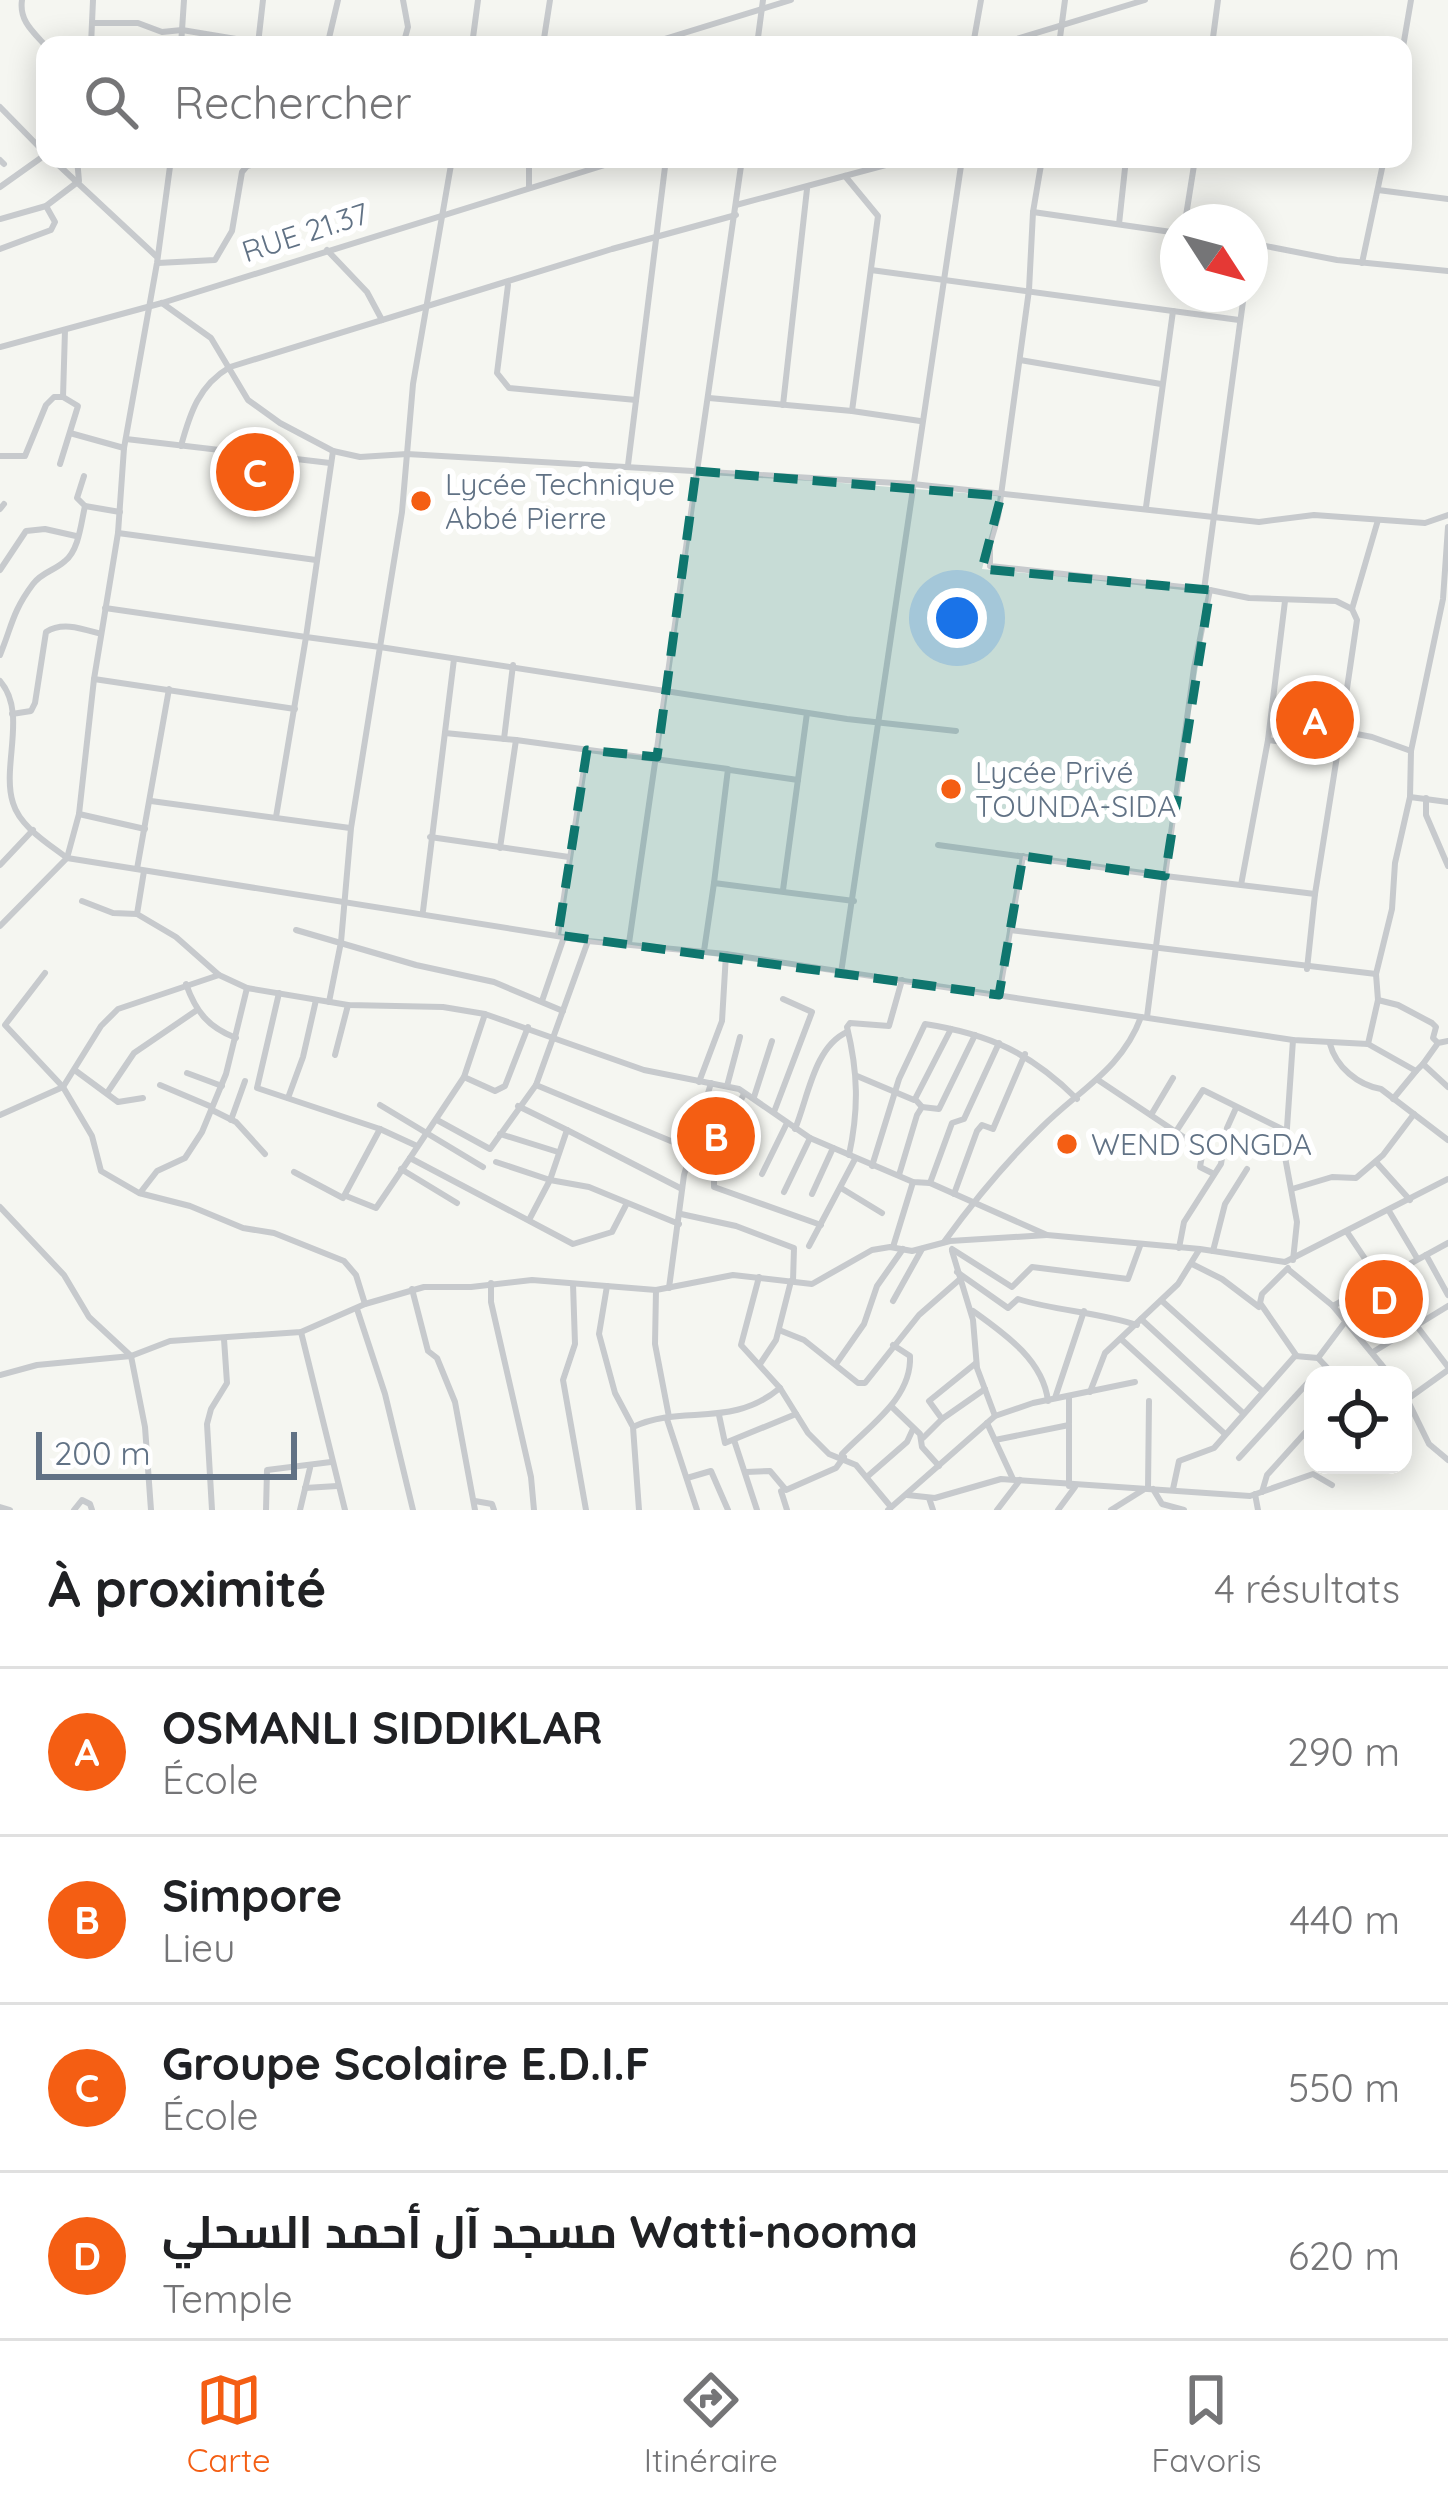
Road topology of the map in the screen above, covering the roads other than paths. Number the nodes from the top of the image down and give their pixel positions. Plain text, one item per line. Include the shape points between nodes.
1 (22, 0) edge
2 (93, 0) edge
3 (184, 0) edge
4 (263, 0) edge
5 (338, 0) edge
6 (403, 0) edge
7 (478, 0) edge
8 (550, 0) edge
9 (763, 0) edge
10 (791, 0) edge
11 (980, 0) edge
12 (1065, 0) edge
13 (1144, 0) edge
14 (1219, 0) edge
15 (1413, 1) edge
16 (761, 10) junction
17 (93, 23) junction
18 (1062, 25) junction
19 (182, 30) junction
20 (38, 36) edge
21 (92, 36) edge
22 (182, 36) edge
23 (217, 36) edge
24 (259, 36) edge
25 (329, 36) edge
26 (406, 36) edge
27 (473, 36) edge
28 (544, 36) edge
29 (675, 36) edge
30 (758, 36) edge
31 (974, 36) edge
32 (1026, 36) edge
33 (1060, 36) edge
34 (1213, 36) edge
35 (1405, 36) edge
36 (0, 107) edge
37 (36, 145) edge
38 (36, 163) edge
39 (62, 168) edge
40 (78, 168) edge
41 (169, 168) edge
42 (244, 168) edge
43 (450, 168) edge
44 (529, 168) edge
45 (595, 168) edge
46 (666, 168) edge
47 (741, 168) edge
48 (875, 168) edge
49 (960, 168) edge
50 (1040, 168) edge
51 (1125, 168) edge
52 (1194, 168) edge
53 (1382, 168) edge
54 (845, 176) junction
55 (79, 181) junction
56 (0, 187) edge
57 (529, 188) junction
58 (808, 189) junction
59 (1378, 190) junction
60 (1448, 199) edge
61 (1188, 204) edge
62 (46, 206) junction
63 (736, 210) junction
64 (1033, 212) junction
65 (440, 214) junction
66 (0, 219) edge
67 (1119, 224) junction
68 (1160, 230) edge
69 (657, 237) junction
70 (1268, 246) edge
71 (0, 248) edge
72 (327, 250) junction
73 (156, 260) junction
74 (1361, 263) junction
75 (871, 270) junction
76 (1448, 271) edge
77 (942, 277) junction
78 (508, 284) junction
79 (1029, 290) junction
80 (162, 303) junction
81 (429, 305) junction
82 (149, 306) junction
83 (1160, 309) edge
84 (1173, 312) edge
85 (1180, 312) edge
86 (1241, 312) edge
87 (382, 320) junction
88 (1239, 320) junction
89 (65, 330) junction
90 (0, 347) edge
91 (1020, 360) junction
92 (230, 367) junction
93 (1161, 383) junction
94 (63, 397) junction
95 (708, 398) junction
96 (636, 400) junction
97 (783, 406) junction
98 (852, 411) junction
99 (920, 421) junction
100 (70, 433) junction
101 (124, 443) junction
102 (181, 446) junction
103 (332, 452) junction
104 (407, 454) junction
105 (0, 456) edge
106 (61, 464) dead end
107 (330, 464) junction
108 (628, 466) junction
109 (696, 471) junction
110 (84, 476) dead end
111 (913, 484) junction
112 (1001, 496) junction
113 (85, 506) junction
114 (1146, 507) junction
115 (119, 512) junction
116 (1448, 515) edge
117 (1213, 519) junction
118 (1378, 520) junction
119 (1448, 527) edge
120 (118, 533) junction
121 (78, 536) junction
122 (316, 560) junction
123 (0, 571) edge
124 (1207, 590) junction
125 (1445, 598) edge
126 (1285, 601) junction
127 (106, 608) junction
128 (1352, 609) junction
129 (101, 634) junction
130 (306, 637) junction
131 (380, 647) junction
132 (0, 655) edge
133 (454, 658) junction
134 (513, 665) junction
135 (94, 679) junction
136 (0, 681) edge
137 (169, 689) junction
138 (665, 689) junction
139 (295, 709) junction
140 (807, 712) junction
141 (12, 714) junction
142 (881, 724) junction
143 (956, 731) dead end
144 (1341, 731) junction
145 (446, 733) junction
146 (505, 739) junction
147 (516, 740) junction
148 (1268, 740) junction
149 (587, 750) junction
150 (1339, 750) junction
151 (1411, 751) junction
152 (657, 757) junction
153 (728, 769) junction
154 (798, 780) junction
155 (1410, 797) junction
156 (1426, 798) junction
157 (151, 801) junction
158 (1448, 802) edge
159 (79, 814) junction
160 (275, 817) junction
161 (351, 828) junction
162 (145, 829) junction
163 (33, 830) junction
164 (430, 837) junction
165 (938, 845) dead end
166 (500, 848) junction
167 (1023, 856) junction
168 (568, 857) junction
169 (67, 858) junction
170 (0, 865) edge
171 (1448, 866) edge
172 (140, 871) junction
173 (1165, 876) junction
174 (714, 883) junction
175 (1241, 885) junction
176 (783, 890) junction
177 (1315, 894) junction
178 (342, 900) junction
179 (854, 901) junction
180 (82, 902) dead end
181 (423, 912) junction
182 (137, 914) junction
183 (0, 926) edge
184 (296, 930) dead end
185 (1010, 930) junction
186 (561, 936) junction
187 (589, 940) junction
188 (340, 942) junction
189 (629, 944) junction
190 (1154, 949) junction
191 (704, 951) junction
192 (726, 954) junction
193 (1306, 968) junction
194 (842, 973) junction
195 (45, 974) dead end
196 (1376, 974) junction
197 (219, 975) junction
198 (902, 980) junction
199 (186, 984) junction
200 (247, 988) junction
201 (279, 993) junction
202 (998, 995) junction
203 (783, 999) dead end
204 (316, 1000) junction
205 (1378, 1000) junction
206 (542, 1001) junction
207 (328, 1003) junction
208 (348, 1005) junction
209 (196, 1010) junction
210 (563, 1011) junction
211 (485, 1014) junction
212 (1144, 1017) junction
213 (528, 1027) junction
214 (951, 1029) junction
215 (848, 1032) junction
216 (975, 1035) junction
217 (236, 1037) junction
218 (553, 1037) junction
219 (740, 1037) dead end
220 (1293, 1040) junction
221 (772, 1041) dead end
222 (1448, 1041) edge
223 (999, 1043) junction
224 (1438, 1043) junction
225 (1330, 1044) junction
226 (1368, 1044) junction
227 (1025, 1054) junction
228 (335, 1055) dead end
229 (1419, 1067) junction
230 (76, 1071) junction
231 (187, 1073) dead end
232 (856, 1076) junction
233 (464, 1077) junction
234 (1173, 1078) dead end
235 (1098, 1080) junction
236 (245, 1081) dead end
237 (699, 1082) junction
238 (711, 1083) junction
239 (160, 1085) dead end
240 (536, 1085) junction
241 (222, 1086) junction
242 (727, 1086) junction
243 (63, 1087) junction
244 (1448, 1088) edge
245 (897, 1090) junction
246 (107, 1093) junction
247 (749, 1095) junction
248 (143, 1098) dead end
249 (288, 1098) junction
250 (1077, 1099) junction
251 (1393, 1099) junction
252 (919, 1104) junction
253 (380, 1105) dead end
254 (518, 1106) junction
255 (213, 1108) junction
256 (1236, 1108) junction
257 (774, 1112) junction
258 (1414, 1114) junction
259 (0, 1115) edge
260 (1151, 1115) junction
261 (231, 1120) junction
262 (436, 1120) junction
263 (787, 1123) junction
264 (380, 1129) junction
265 (796, 1129) junction
266 (567, 1130) junction
267 (1177, 1130) junction
268 (1286, 1131) junction
269 (427, 1133) junction
270 (500, 1134) junction
271 (810, 1138) junction
272 (1448, 1140) edge
273 (418, 1146) junction
274 (832, 1148) junction
275 (690, 1149) junction
276 (558, 1152) junction
277 (266, 1154) dead end
278 (852, 1157) junction
279 (410, 1158) junction
280 (496, 1162) dead end
281 (1376, 1162) junction
282 (872, 1166) junction
283 (483, 1167) dead end
284 (1246, 1168) dead end
285 (401, 1169) junction
286 (293, 1172) dead end
287 (762, 1174) dead end
288 (1214, 1174) junction
289 (898, 1175) junction
290 (1448, 1179) edge
291 (550, 1180) junction
292 (913, 1182) junction
293 (930, 1183) junction
294 (841, 1188) junction
295 (682, 1189) junction
296 (1291, 1190) junction
297 (784, 1192) dead end
298 (139, 1193) junction
299 (812, 1194) dead end
300 (954, 1194) junction
301 (346, 1196) junction
302 (1410, 1200) junction
303 (973, 1202) junction
304 (457, 1203) dead end
305 (626, 1205) junction
306 (0, 1207) edge
307 (1389, 1211) junction
308 (681, 1214) junction
309 (882, 1214) dead end
310 (529, 1220) junction
311 (680, 1224) junction
312 (821, 1225) junction
313 (1347, 1232) junction
314 (1047, 1235) junction
315 (1448, 1243) edge
316 (948, 1244) junction
317 (809, 1246) dead end
318 (1140, 1246) junction
319 (1179, 1248) junction
320 (898, 1249) junction
321 (922, 1249) junction
322 (1200, 1249) junction
323 (1213, 1251) junction
324 (1421, 1257) junction
325 (1192, 1264) junction
326 (1289, 1264) junction
327 (759, 1276) junction
328 (958, 1276) junction
329 (1378, 1277) junction
330 (792, 1281) junction
331 (491, 1283) junction
332 (573, 1283) junction
333 (607, 1286) junction
334 (669, 1288) junction
335 (412, 1289) junction
336 (656, 1290) junction
337 (1448, 1294) edge
338 (1161, 1300) junction
339 (893, 1301) dead end
340 (1333, 1306) junction
341 (1448, 1306) edge
342 (361, 1307) junction
343 (970, 1309) junction
344 (1262, 1309) junction
345 (1084, 1311) junction
346 (1139, 1322) junction
347 (1345, 1322) junction
348 (1416, 1325) junction
349 (779, 1330) junction
350 (301, 1333) junction
351 (224, 1339) junction
352 (1121, 1339) junction
353 (893, 1345) junction
354 (1373, 1352) junction
355 (1295, 1355) junction
356 (131, 1356) junction
357 (1318, 1358) junction
358 (976, 1363) junction
359 (760, 1364) junction
360 (836, 1364) junction
361 (1325, 1366) edge
362 (1383, 1366) edge
363 (1448, 1369) edge
364 (0, 1375) edge
365 (1136, 1382) dead end
366 (1304, 1387) edge
367 (780, 1388) junction
368 (985, 1389) junction
369 (1262, 1391) junction
370 (1090, 1392) junction
371 (1412, 1395) edge
372 (1069, 1397) junction
373 (1051, 1400) junction
374 (1149, 1400) dead end
375 (891, 1406) junction
376 (1412, 1407) edge
377 (1243, 1413) junction
378 (796, 1414) junction
379 (719, 1415) junction
380 (995, 1416) junction
381 (668, 1419) junction
382 (942, 1420) junction
383 (986, 1422) junction
384 (1069, 1425) junction
385 (633, 1427) junction
386 (914, 1429) junction
387 (1225, 1434) junction
388 (1304, 1434) edge
389 (922, 1438) junction
390 (734, 1440) junction
391 (995, 1440) junction
392 (842, 1456) junction
393 (1239, 1458) dead end
394 (1448, 1460) edge
395 (332, 1462) junction
396 (939, 1466) junction
397 (310, 1468) junction
398 (746, 1472) junction
399 (1313, 1474) joint
400 (868, 1476) junction
401 (687, 1478) junction
402 (1017, 1480) junction
403 (1332, 1485) dead end
404 (337, 1486) junction
405 (1072, 1486) junction
406 (780, 1487) junction
407 (305, 1488) junction
408 (1148, 1489) junction
409 (1173, 1489) junction
410 (1258, 1494) junction
411 (907, 1495) junction
412 (929, 1498) junction
413 (475, 1506) edge
414 (0, 1507) edge
415 (1127, 1507) edge
416 (890, 1509) edge
417 (10, 1510) edge
418 (74, 1510) edge
419 (92, 1510) edge
420 (151, 1510) edge
421 (212, 1510) edge
422 (266, 1510) edge
423 (300, 1510) edge
424 (345, 1510) edge
425 (412, 1510) edge
426 (494, 1510) edge
427 (534, 1510) edge
428 (586, 1510) edge
429 (639, 1510) edge
430 (697, 1510) edge
431 (728, 1510) edge
432 (757, 1510) edge
433 (787, 1510) edge
434 (933, 1510) edge
435 (997, 1510) edge
436 (1058, 1510) edge
437 (1111, 1510) edge
438 (1184, 1510) edge
439 (1258, 1510) edge

1 - 20 street via 20,13
2 - 17 street
3 - 19 street
4 - 24 street
5 - 25 street
6 - 26 street
7 - 27 street
8 - 28 street
9 - 16 street
10 - 16 street
11 - 31 street
12 - 18 street
13 - 18 street
14 - 34 street
15 - 35 street
16 - 29 street
16 - 30 street
17 - 19 street
17 - 21 street
18 - 32 street
18 - 33 street
19 - 22 street
19 - 23 street
36 - 37 street
38 - 56 street
39 - 55 street
40 - 55 street
41 - 73 street
42 - 73 street via 220,255
43 - 65 street
44 - 57 street
45 - 57 street, RUE 21.37
46 - 69 street
47 - 63 street
48 - 54 street
49 - 77 street
50 - 64 street
51 - 67 street
52 - 61 street
53 - 59 street
54 - 58 street
54 - 75 street via 878,217
55 - 62 street
55 - 73 street
57 - 65 street, RUE 21.37
58 - 63 street
58 - 97 street
59 - 60 street
59 - 74 street
62 - 66 street
62 - 71 street via 56,222 51,230
63 - 69 street
63 - 95 street
64 - 67 street
64 - 79 street
65 - 72 street, RUE 21.37
65 - 81 street
67 - 68 street
69 - 78 street
69 - 96 street
70 - 74 street
72 - 80 street, RUE 21.37
72 - 87 street
73 - 82 street
74 - 76 street
75 - 77 street
75 - 98 street
77 - 79 street
77 - 99 street
78 - 81 street
78 - 96 street via 500,382
79 - 83 street
79 - 91 street
80 - 82 street, RUE 21.37
80 - 92 street via 211,338
81 - 87 street
81 - 104 street
82 - 89 street, RUE 21.37
82 - 101 street
84 - 93 street
85 - 88 street
86 - 88 street
87 - 92 street
88 - 117 street
89 - 90 street, RUE 21.37
89 - 94 street
91 - 93 street
91 - 112 street
92 - 102 street via 191,408
92 - 103 street via 248,400
93 - 114 street
94 - 100 street via 78,406
94 - 105 street via 46,405 26,456
95 - 97 street
95 - 109 street
96 - 108 street
97 - 98 street
98 - 99 street
99 - 111 street
100 - 101 street
100 - 106 street
101 - 102 street
101 - 115 street
102 - 107 street
103 - 104 street
103 - 107 street
104 - 108 street
104 - 131 street
107 - 122 street
108 - 109 street
109 - 111 street
109 - 138 street
110 - 113 street via 77,498
111 - 112 street
111 - 142 street
112 - 114 street
112 - 124 street via 990,566
113 - 115 street
113 - 121 street
114 - 117 street
115 - 120 street
116 - 118 street via 1424,523
117 - 118 street
117 - 124 street
118 - 128 street
119 - 125 street
120 - 122 street
120 - 127 street
121 - 123 street via 26,531
121 - 132 street via 68,560 30,587
122 - 130 street
124 - 126 street
124 - 173 street
125 - 151 street
126 - 128 street via 1336,601
126 - 148 street
127 - 129 street
127 - 130 street
128 - 144 street
129 - 135 street
129 - 141 street via 77,627 46,632 35,703
130 - 131 street
130 - 139 street
131 - 133 street
131 - 161 street
133 - 134 street
133 - 145 street
134 - 138 street
134 - 146 street
135 - 137 street
135 - 159 street
136 - 141 street
137 - 139 street
137 - 157 street
138 - 140 street
138 - 152 street
139 - 160 street
140 - 142 street
140 - 154 street
141 - 163 street via 11,798
142 - 143 street
142 - 179 street
144 - 150 street
144 - 151 street
145 - 146 street
145 - 164 street
146 - 147 street
147 - 149 street
147 - 166 street
148 - 150 street
148 - 175 street
149 - 152 street
149 - 168 street
150 - 177 street
151 - 155 street
152 - 153 street
152 - 189 street
153 - 154 street
153 - 174 street
154 - 176 street
155 - 156 street
155 - 196 street
156 - 158 street
156 - 171 street
157 - 160 street
157 - 162 street
159 - 162 street
159 - 169 street
160 - 161 street
161 - 178 street
162 - 172 street
163 - 169 street
163 - 170 street
164 - 166 street
164 - 181 street
165 - 167 street
166 - 168 street
167 - 173 street
167 - 185 street
168 - 186 street
169 - 172 street
169 - 183 street
172 - 178 street
172 - 182 street
173 - 175 street
173 - 190 street
174 - 176 street
174 - 191 street
175 - 177 street
176 - 179 street
177 - 193 street
178 - 181 street
178 - 188 street
179 - 194 street
180 - 182 street
181 - 186 street
182 - 197 street
184 - 188 street
185 - 190 street
185 - 202 street
186 - 187 street
186 - 206 street
187 - 189 street
187 - 210 street
188 - 206 street
188 - 207 street
189 - 191 street
190 - 193 street
190 - 212 street
191 - 192 street
192 - 194 street
192 - 237 street via 722,1021
193 - 196 street
194 - 198 street
195 - 243 street via 5,1025
196 - 205 street
197 - 199 street
197 - 200 street
198 - 202 street
198 - 215 street via 891,1024 850,1022
199 - 209 street
199 - 230 street via 111,1014
200 - 201 street
200 - 217 street
201 - 204 street
201 - 249 street via 257,1088
202 - 212 street
203 - 257 street via 812,1012
204 - 207 street
204 - 249 street
205 - 224 street via 1432,1022
205 - 226 street
206 - 210 street
207 - 208 street
208 - 211 street
208 - 228 street
209 - 217 street
209 - 246 street via 134,1053
210 - 218 street
211 - 213 street
211 - 233 street
212 - 220 street
212 - 235 street
213 - 218 street
213 - 233 street via 506,1086 495,1091
214 - 216 street
214 - 245 street via 924,1024
214 - 252 street
215 - 232 street
215 - 265 street via 821,1060
216 - 223 street
216 - 252 street via 939,1108
217 - 241 street
218 - 237 street
218 - 240 street
219 - 242 street
220 - 225 street
220 - 268 street
221 - 247 street
222 - 224 street
223 - 227 street
223 - 293 street via 964,1120 952,1123
224 - 229 street
225 - 226 street
225 - 251 street via 1344,1070
226 - 229 street
227 - 250 street
227 - 300 street via 993,1129 977,1132
229 - 244 street
229 - 251 street
230 - 243 street
230 - 246 street
231 - 241 street
232 - 245 street
232 - 278 street
233 - 262 street
234 - 260 street
235 - 250 street
235 - 260 street
236 - 261 street
237 - 238 street
238 - 242 street
238 - 275 street
239 - 255 street
240 - 254 street
240 - 275 street
241 - 255 street
242 - 247 street
243 - 259 street
243 - 298 street via 92,1136 99,1168
245 - 252 street
245 - 282 street
246 - 248 street via 122,1103
247 - 257 street
247 - 312 street via 708,1162 714,1187
249 - 264 street
250 - 303 street
251 - 258 street
252 - 289 street
253 - 269 street
254 - 266 street
254 - 270 street
255 - 261 street
255 - 298 street via 185,1158 157,1171
256 - 267 street via 1203,1090
256 - 268 street
256 - 288 street
257 - 263 street
258 - 272 street
258 - 281 street
260 - 267 street
261 - 277 street
262 - 269 street
262 - 270 street via 487,1150
263 - 265 street
263 - 287 street
264 - 273 street
264 - 301 street
265 - 271 street
266 - 276 street
266 - 295 street
267 - 288 street via 1203,1150 1200,1167
268 - 296 street
269 - 273 street
269 - 283 street
270 - 276 street
271 - 274 street
271 - 297 street
273 - 279 street
274 - 278 street
274 - 299 street
275 - 295 street
276 - 291 street
278 - 282 street
278 - 294 street
279 - 285 street
279 - 310 street
280 - 291 street
281 - 296 street via 1356,1178
281 - 302 street
282 - 289 street
284 - 323 street
285 - 301 street via 376,1208
285 - 304 street
286 - 301 street
288 - 319 street via 1184,1222
289 - 292 street
290 - 302 street
291 - 305 street
291 - 310 street
292 - 293 street
292 - 320 street
293 - 300 street
294 - 309 street
294 - 312 street
295 - 308 street
296 - 326 street via 1297,1222
298 - 342 street via 333,1256 351,1266
300 - 303 street
302 - 307 street
303 - 314 street
303 - 316 street
305 - 310 street via 614,1230 578,1245
305 - 311 street
306 - 356 street via 64,1275 88,1317
307 - 313 street
307 - 324 street
308 - 311 street
308 - 330 street via 794,1247
311 - 334 street
312 - 317 street
313 - 326 street
313 - 329 street
314 - 316 street
314 - 318 street
315 - 324 street
316 - 318 street via 1012,1287 1032,1267 1128,1279
316 - 321 street
316 - 328 street
318 - 319 street
319 - 322 street
320 - 321 street
320 - 330 street via 855,1257 815,1283
320 - 360 street
321 - 339 street
322 - 323 street
322 - 325 street
323 - 326 street
324 - 329 street
324 - 337 street
325 - 338 street
325 - 344 street
326 - 340 street
326 - 344 street via 1262,1294
327 - 330 street
327 - 334 street
327 - 359 street via 741,1345
328 - 343 street
328 - 345 street via 1008,1308 1018,1299
328 - 353 street
329 - 340 street
330 - 349 street
331 - 332 street
331 - 335 street
331 - 427 street
332 - 333 street
332 - 428 street via 574,1344 563,1386
333 - 336 street
333 - 385 street via 599,1334
334 - 336 street
335 - 342 street
335 - 413 street via 428,1351 455,1402
336 - 381 street
338 - 346 street
338 - 369 street
340 - 347 street
341 - 348 street
342 - 350 street
342 - 425 street
343 - 358 street
343 - 373 street via 1031,1360
344 - 355 street
345 - 346 street
345 - 373 street
346 - 352 street
346 - 377 street
347 - 354 street
347 - 357 street
348 - 354 street
348 - 363 street
349 - 359 street
349 - 360 street
350 - 351 street
350 - 395 street
351 - 356 street via 170,1340
351 - 421 street via 227,1383 207,1424
352 - 370 street via 1105,1353
352 - 387 street
353 - 360 street via 865,1383
353 - 375 street via 910,1356 912,1370
354 - 362 street
355 - 357 street
355 - 369 street
356 - 364 street
356 - 420 street
357 - 361 street
358 - 368 street
358 - 382 street via 929,1401
359 - 367 street
363 - 371 street
365 - 370 street
366 - 393 street
367 - 378 street
367 - 379 street
368 - 380 street
368 - 382 street
369 - 377 street
370 - 372 street
372 - 373 street
372 - 384 street
373 - 380 street
374 - 408 street
375 - 386 street
375 - 392 street
376 - 394 street via 1429,1444
377 - 387 street
378 - 390 street
378 - 392 street via 829,1454
379 - 381 street
379 - 390 street via 722,1441
380 - 383 street
381 - 385 street
381 - 401 street
382 - 389 street
383 - 391 street
383 - 396 street
384 - 391 street
384 - 405 street
385 - 429 street
386 - 389 street
386 - 400 street
387 - 409 street via 1208,1453 1178,1462
388 - 410 street
389 - 396 street
390 - 398 street
391 - 402 street
392 - 400 street
392 - 406 street via 809,1482
395 - 397 street
395 - 404 street
396 - 411 street
397 - 407 street
397 - 422 street via 267,1470
398 - 406 street via 770,1471
398 - 432 street
399 - 403 street
399 - 410 street
400 - 416 street
401 - 430 street
401 - 431 street via 711,1471
402 - 405 street
402 - 412 street
402 - 435 street
404 - 407 street
404 - 424 street
405 - 408 street
405 - 436 street
406 - 433 street
407 - 423 street
408 - 409 street
408 - 415 street
408 - 438 street
409 - 410 street
410 - 439 street
411 - 412 street
411 - 416 street
412 - 434 street
413 - 426 street
414 - 417 street
415 - 437 street
418 - 419 street via 82,1500

